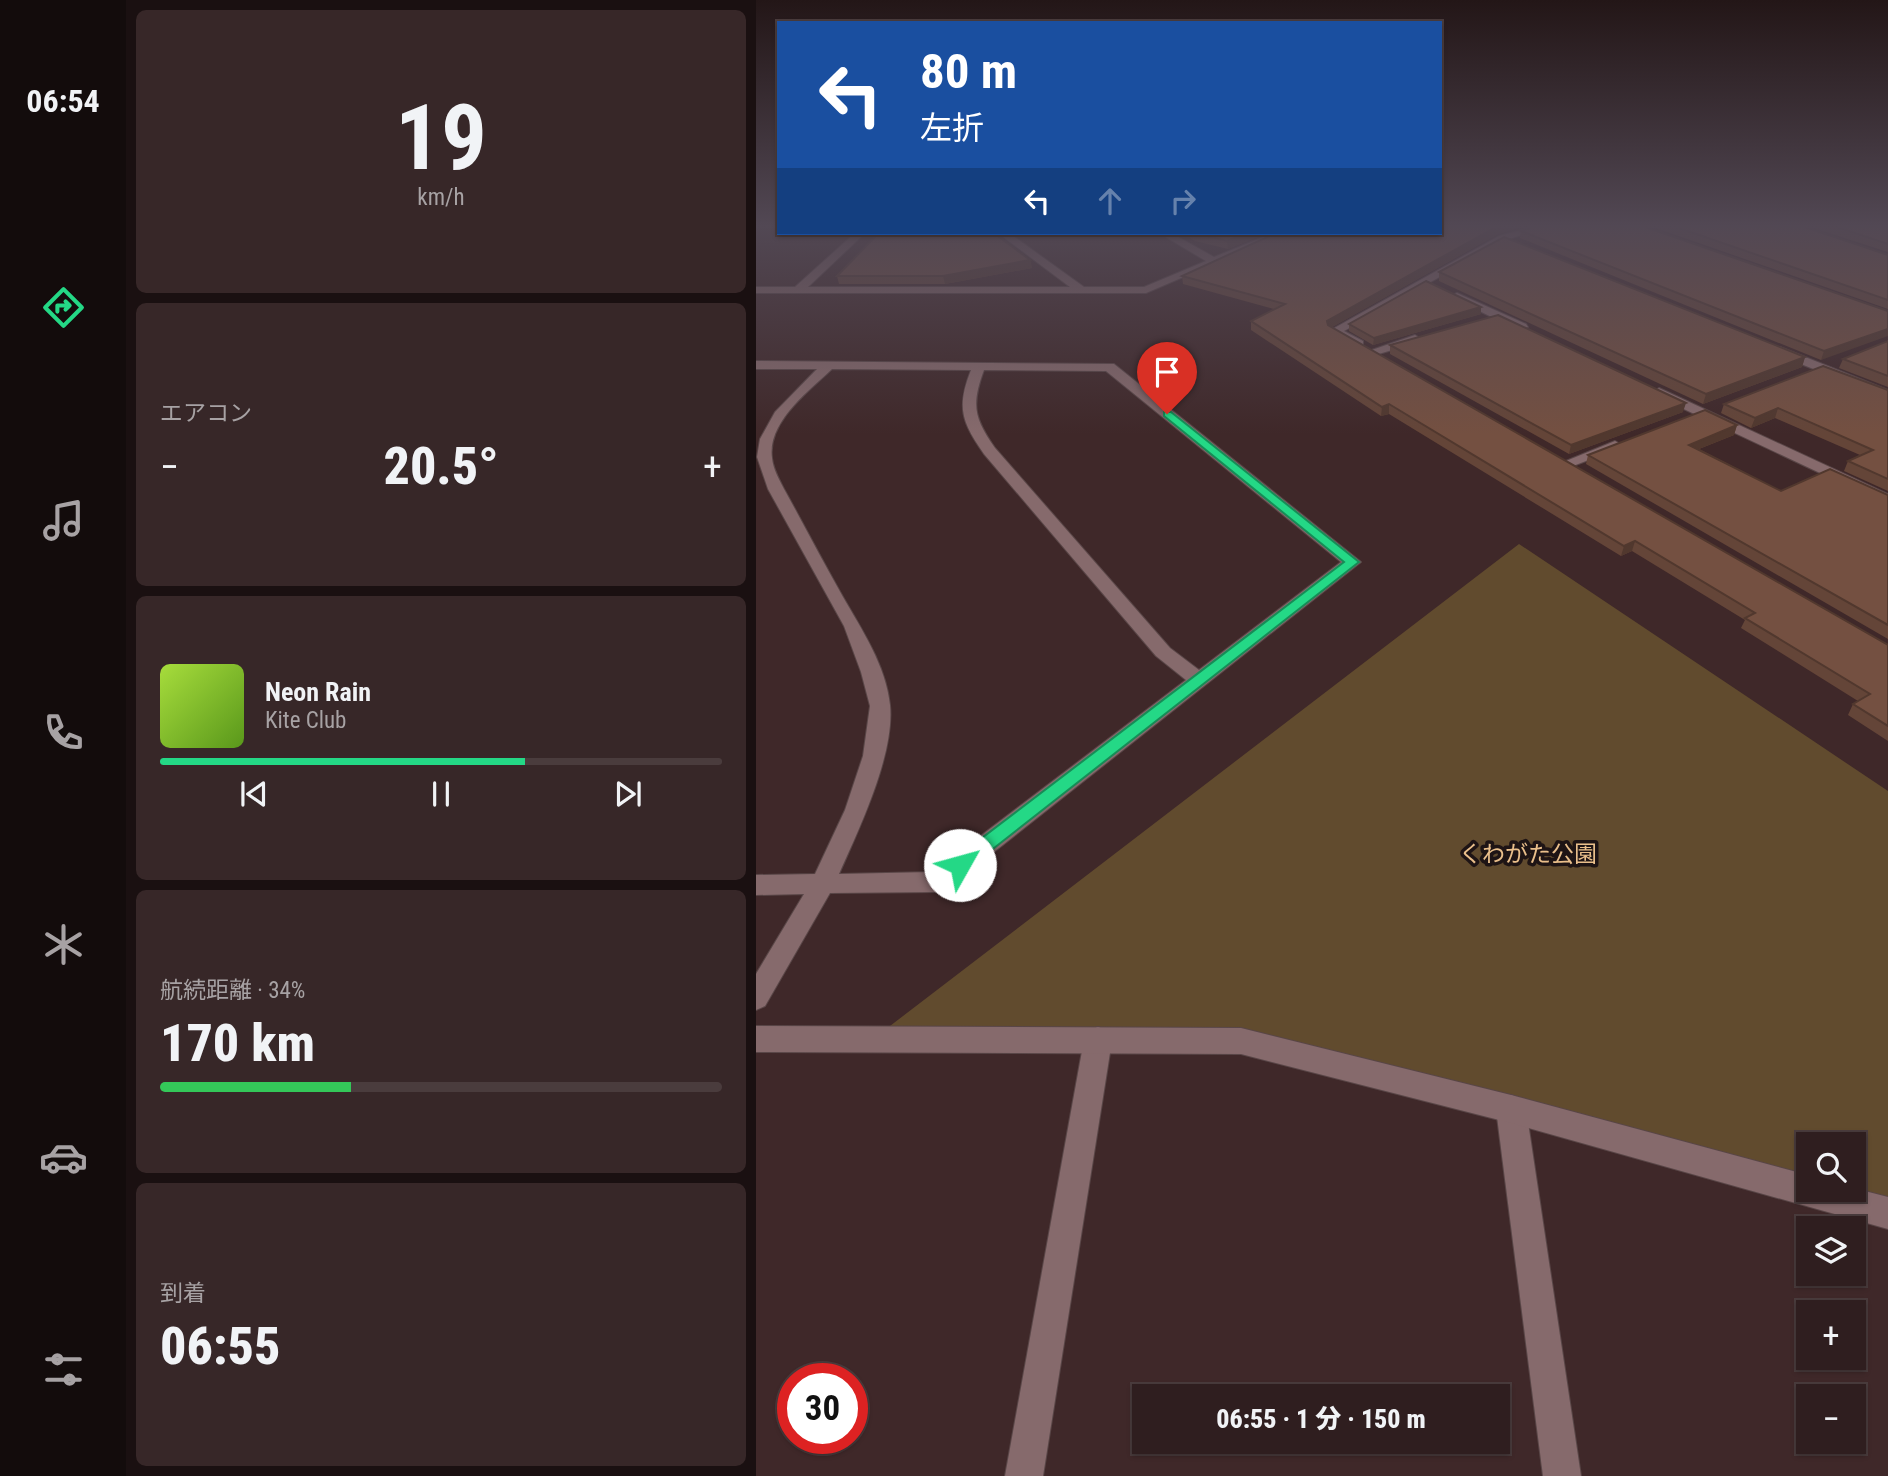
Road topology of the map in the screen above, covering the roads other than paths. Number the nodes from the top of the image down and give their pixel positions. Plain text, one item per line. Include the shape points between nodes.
1 (1416, 296) edge
2 (1455, 296) edge
3 (1498, 316) junction
4 (1473, 323) edge
5 (1534, 332) edge
6 (1422, 337) edge
7 (1770, 347) edge
8 (1372, 352) junction
9 (1843, 359) edge
10 (756, 365) edge
11 (829, 365) junction
12 (1395, 365) edge
13 (979, 366) junction
14 (1821, 368) junction
15 (1797, 376) edge
16 (1643, 384) edge
17 (1888, 395) edge
18 (1726, 403) edge
19 (1703, 412) junction
20 (1678, 421) edge
21 (1629, 440) edge
22 (1568, 463) edge
23 (776, 489) junction
24 (756, 494) edge
25 (1888, 500) edge
26 (1198, 679) junction
27 (756, 886) edge
28 (822, 886) junction
29 (756, 998) edge
30 (756, 1039) edge
31 (1098, 1040) junction
32 (1511, 1109) junction
33 (1888, 1213) edge
34 (1024, 1476) edge
35 (1562, 1476) edge

1 - 8 street via 1335,331
2 - 3 street
3 - 4 street
3 - 5 street
6 - 8 street
7 - 14 street
8 - 12 street
9 - 14 street
10 - 11 street
11 - 13 street
11 - 23 street via 774,426 764,453
13 - 26 street via 967,396 969,420 989,451 1163,652
13 - 26 street via 1110,367 1352,562
14 - 15 street
14 - 17 street
16 - 19 street
18 - 19 street
19 - 20 street
19 - 25 street
21 - 22 street
23 - 24 street
23 - 28 street via 853,626 880,706 874,757
26 - 28 street via 938,882
27 - 28 street
28 - 29 street
30 - 31 street
31 - 32 street via 1241,1041
31 - 34 street
32 - 33 street
32 - 35 street

